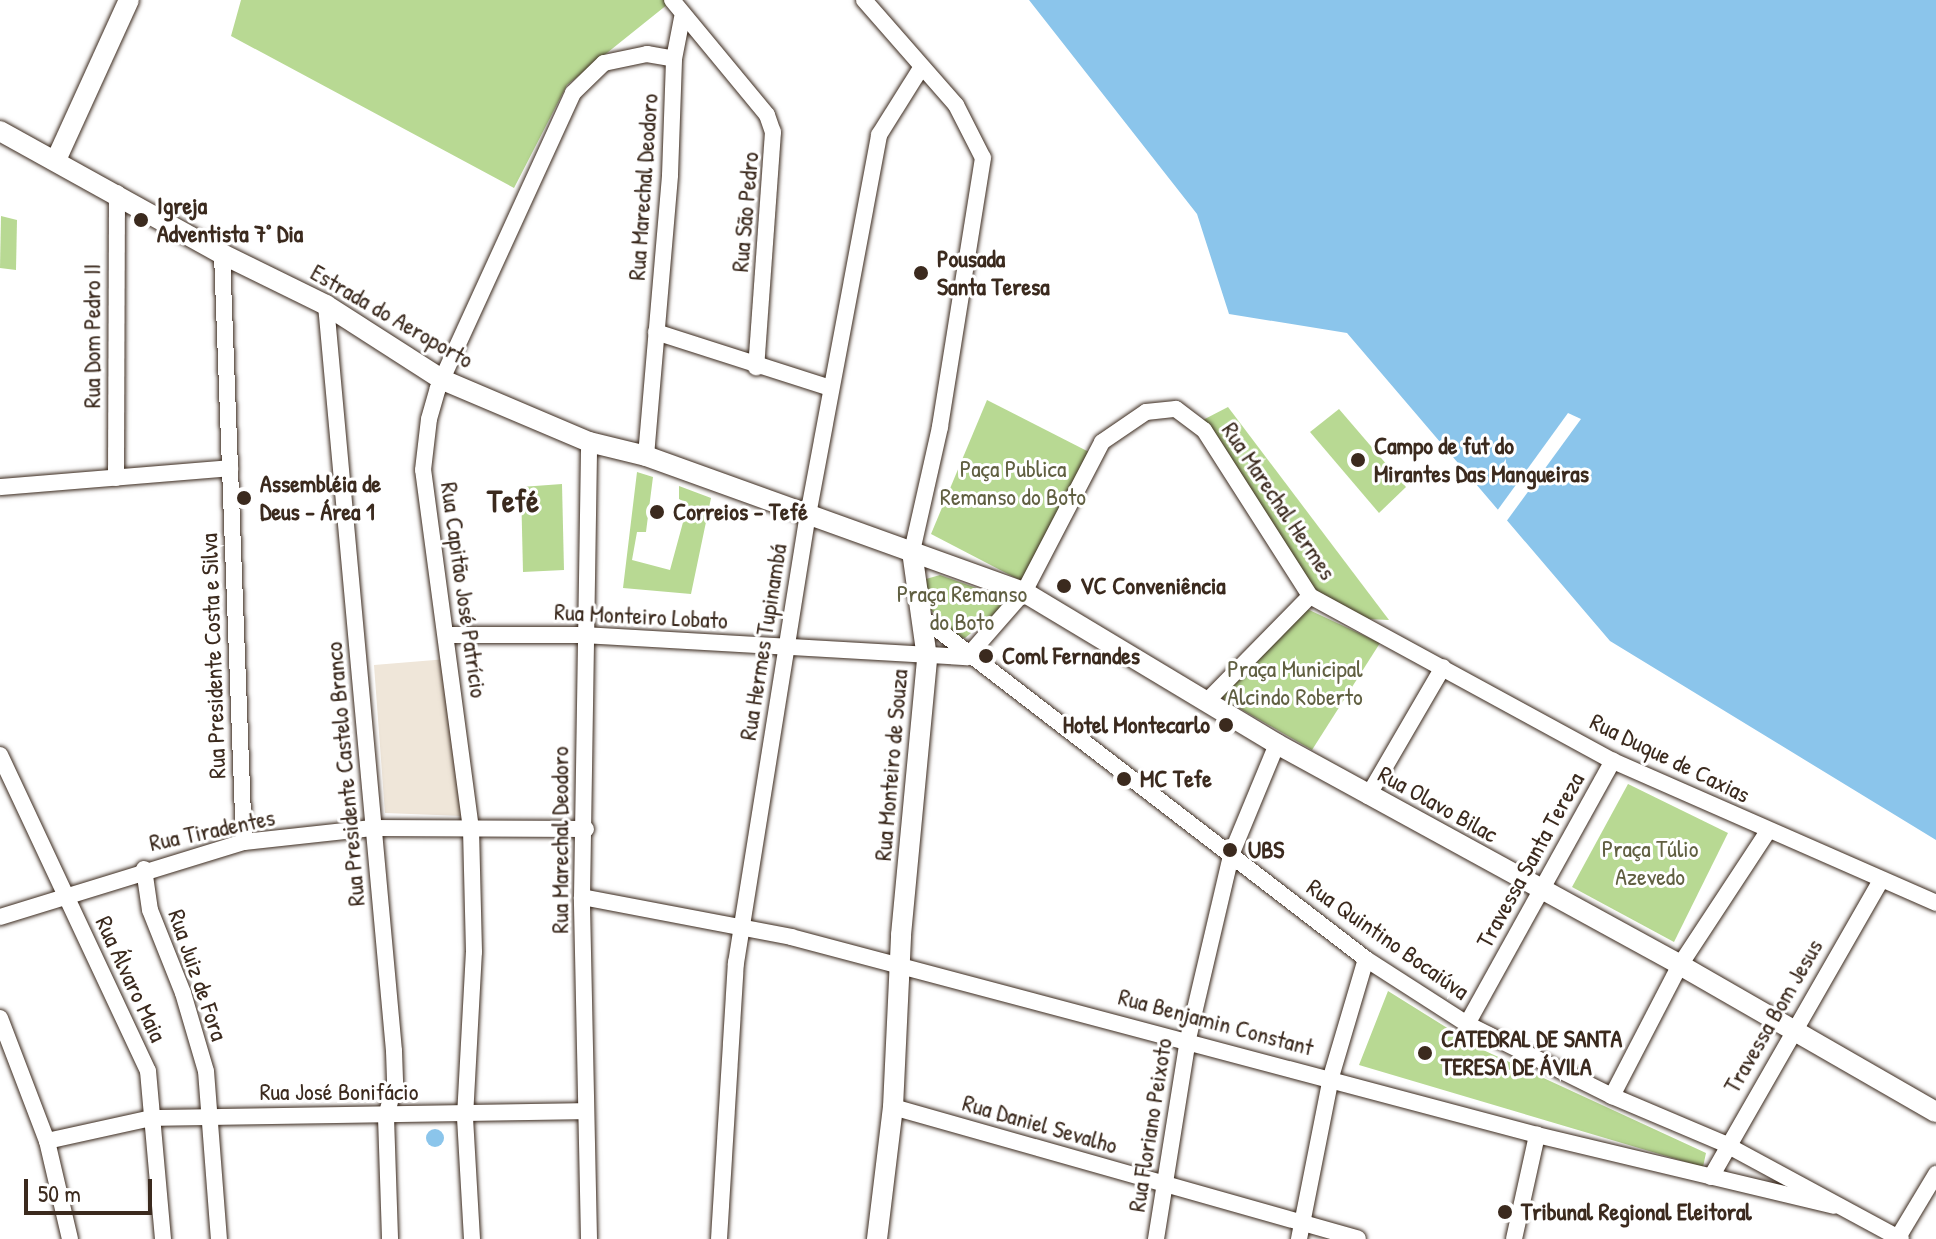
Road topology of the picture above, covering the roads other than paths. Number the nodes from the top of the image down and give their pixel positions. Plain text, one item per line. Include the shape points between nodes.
1 (129, 0) edge
2 (672, 0) edge
3 (864, 0) edge
4 (682, 18) junction
5 (674, 59) junction
6 (921, 68) junction
7 (0, 131) edge
8 (56, 160) junction
9 (117, 193) junction
10 (222, 254) junction
11 (326, 305) junction
12 (656, 332) junction
13 (756, 367) junction
14 (443, 380) junction
15 (830, 388) junction
16 (589, 442) junction
17 (646, 456) junction
18 (230, 468) junction
19 (116, 478) junction
20 (0, 487) edge
21 (808, 515) junction
22 (912, 551) junction
23 (1024, 592) junction
24 (1310, 596) junction
25 (924, 619) junction
26 (448, 635) junction
27 (583, 635) junction
28 (1391, 640) joint
29 (785, 648) junction
30 (967, 657) junction
31 (927, 658) junction
32 (1443, 667) junction
33 (1206, 702) junction
34 (1277, 744) junction
35 (0, 755) edge
36 (1613, 761) junction
37 (1368, 796) junction
38 (372, 828) junction
39 (471, 829) junction
40 (586, 829) junction
41 (1768, 831) junction
42 (244, 842) junction
43 (1231, 855) junction
44 (144, 869) junction
45 (1880, 882) junction
46 (1540, 889) junction
47 (64, 894) junction
48 (582, 897) junction
49 (1936, 903) edge
50 (0, 917) edge
51 (743, 928) junction
52 (1366, 959) junction
53 (899, 965) junction
54 (1680, 965) junction
55 (0, 1018) edge
56 (1467, 1024) junction
57 (1791, 1032) junction
58 (1188, 1039) junction
59 (1331, 1077) junction
60 (1612, 1096) junction
61 (893, 1107) junction
62 (585, 1111) junction
63 (1936, 1112) edge
64 (386, 1117) junction
65 (465, 1117) junction
66 (152, 1118) junction
67 (211, 1119) junction
68 (1537, 1135) junction
69 (47, 1141) junction
70 (1725, 1144) junction
71 (1936, 1174) edge
72 (1711, 1177) junction
73 (1165, 1184) junction
74 (1834, 1206) junction
75 (1301, 1231) edge
76 (70, 1239) edge
77 (163, 1239) edge
78 (219, 1239) edge
79 (390, 1239) edge
80 (472, 1239) edge
81 (589, 1239) edge
82 (719, 1239) edge
83 (877, 1239) edge
84 (1156, 1239) edge
85 (1358, 1239) edge
86 (1514, 1239) edge
87 (1899, 1239) edge

1 - 8 street
2 - 4 street, Rua São Pedro
3 - 6 street
4 - 5 street, Rua Marechal Deodoro
4 - 13 street, Rua São Pedro via 767,115 773,132
5 - 12 street, Rua Marechal Deodoro
5 - 14 street, Rua Capitão José Patrício via 659,54 617,59 581,81
6 - 15 street, Rua Hermes Tupinambá via 879,135
6 - 22 street, Rua Monteiro de Souza via 956,105 983,158 940,427
7 - 8 street, Estrada do Aeroporto
8 - 9 street, Estrada do Aeroporto
9 - 10 street, Estrada do Aeroporto
9 - 19 street, Rua Dom Pedro II
10 - 11 street, Estrada do Aeroporto
10 - 18 street, Rua Presidente Costa e Silva
11 - 14 street, Estrada do Aeroporto
11 - 38 street, Rua Presidente Castelo Branco
12 - 13 street
12 - 17 street, Rua Marechal Deodoro
13 - 15 street
14 - 16 street, Estrada do Aeroporto
14 - 26 street, Rua Capitão José Patrício via 429,419 423,470
15 - 21 street, Rua Hermes Tupinambá
16 - 17 street, Estrada do Aeroporto
16 - 27 street, Rua Marechal Deodoro
17 - 21 street, Estrada do Aeroporto
18 - 19 street
18 - 42 street, Rua Presidente Costa e Silva
19 - 20 street
21 - 22 street, Estrada do Aeroporto
21 - 29 street, Rua Hermes Tupinambá
22 - 23 street, Rua Olavo Bilac
22 - 25 street, Rua Monteiro de Souza
23 - 24 street, Rua Marechal Hermes via 1102,442 1146,412 1176,409 1204,430
23 - 30 street, Rua Marechal Hermes
23 - 33 street, Rua Olavo Bilac
24 - 28 street, Rua Marechal Hermes
24 - 33 street
25 - 30 street, Rua Quintino Bocaiúva
25 - 31 street, Rua Monteiro de Souza
26 - 27 street, Rua Monteiro Lobato
26 - 39 street, Rua Capitão José Patrício
27 - 29 street, Rua Monteiro Lobato
27 - 40 street, Rua Marechal Deodoro
28 - 32 street, Rua Duque de Caxias
29 - 31 street, Rua Monteiro Lobato
29 - 51 street, Rua Hermes Tupinambá
30 - 31 street
30 - 43 street, Rua Quintino Bocaiúva
31 - 53 street, Rua Monteiro de Souza
32 - 36 street, Rua Duque de Caxias
32 - 37 street
33 - 34 street, Rua Olavo Bilac
34 - 37 street, Rua Olavo Bilac
34 - 43 street, Rua Floriano Peixoto
35 - 47 street, Rua Álvaro Maia
36 - 41 street, Rua Duque de Caxias
36 - 46 street, Travessa Santa Tereza
37 - 46 street, Rua Olavo Bilac
38 - 39 street, Rua Tiradentes
38 - 42 street, Rua Tiradentes
38 - 64 street, Rua Presidente Castelo Branco via 394,1051 395,1083
39 - 40 street, Rua Tiradentes
39 - 65 street, Rua Capitão José Patrício via 474,952
40 - 48 street, Rua Marechal Deodoro
41 - 45 street, Rua Duque de Caxias
41 - 54 street
42 - 44 street, Rua Tiradentes
43 - 52 street, Rua Quintino Bocaiúva
43 - 58 street, Rua Floriano Peixoto
44 - 47 street, Rua Tiradentes
44 - 67 street, Rua Juiz de Fora via 150,910 206,1071
45 - 49 street, Rua Duque de Caxias
45 - 57 street, Travessa Bom Jesus
46 - 54 street, Rua Olavo Bilac
46 - 56 street, Travessa Santa Tereza
47 - 50 street, Rua Tiradentes
47 - 66 street, Rua Álvaro Maia via 148,1071
48 - 51 street, Rua Benjamin Constant
48 - 62 street, Rua Marechal Deodoro
51 - 53 street, Rua Benjamin Constant
51 - 82 street, Rua Hermes Tupinambá via 736,963
52 - 56 street, Rua Quintino Bocaiúva
52 - 59 street
53 - 58 street, Rua Benjamin Constant
53 - 61 street, Rua Monteiro de Souza
54 - 57 street, Rua Olavo Bilac
54 - 60 street
55 - 69 street
56 - 60 street, Rua Quintino Bocaiúva
57 - 63 street, Rua Olavo Bilac
57 - 70 street, Travessa Bom Jesus
58 - 59 street, Rua Benjamin Constant
58 - 73 street, Rua Floriano Peixoto
59 - 68 street, Rua Benjamin Constant
59 - 75 street
60 - 70 street, Rua Quintino Bocaiúva
61 - 73 street, Rua Daniel Sevalho
61 - 83 street, Rua Monteiro de Souza
62 - 65 street, Rua José Bonifácio
62 - 81 street, Rua Marechal Deodoro
64 - 65 street, Rua José Bonifácio
64 - 67 street, Rua José Bonifácio via 290,1112
64 - 79 street, Rua Presidente Castelo Branco
65 - 80 street, Rua Capitão José Patrício
66 - 67 street, Rua José Bonifácio
66 - 69 street, Rua José Bonifácio
66 - 77 street, Rua Álvaro Maia
67 - 78 street, Rua Juiz de Fora
68 - 72 street, Rua Benjamin Constant
68 - 86 street
69 - 76 street
70 - 72 street, Travessa Bom Jesus
70 - 74 street, Rua Quintino Bocaiúva
71 - 87 street
72 - 74 street, Rua Benjamin Constant
73 - 75 street, Rua Daniel Sevalho
73 - 84 street, Rua Floriano Peixoto
74 - 87 street, Rua Quintino Bocaiúva
75 - 85 street, Rua Daniel Sevalho

